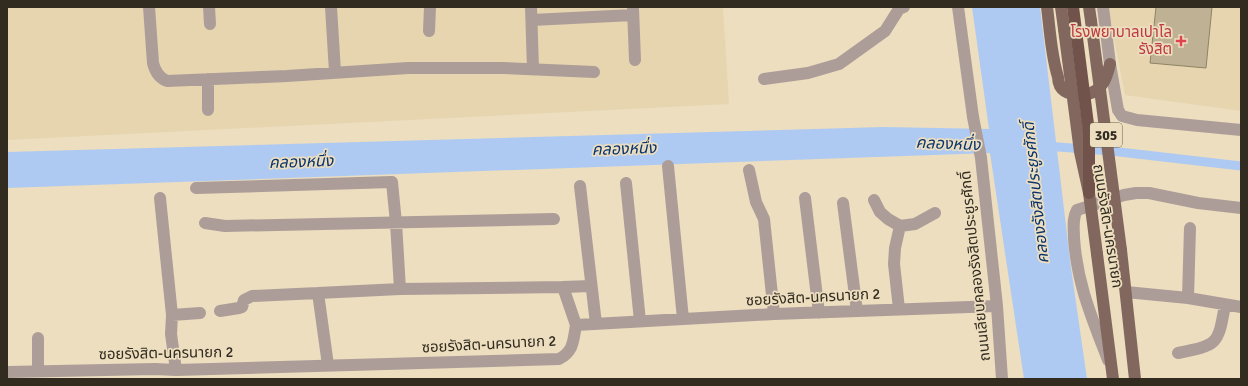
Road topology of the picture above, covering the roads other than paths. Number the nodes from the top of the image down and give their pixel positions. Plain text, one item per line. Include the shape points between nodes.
1 (149, 7) edge
2 (209, 7) edge
3 (331, 7) edge
4 (430, 7) edge
5 (531, 7) edge
6 (904, 7) edge
7 (958, 7) edge
8 (1047, 7) edge
9 (1061, 7) edge
10 (1073, 7) edge
11 (1089, 7) edge
12 (1103, 7) edge
13 (633, 11) edge
14 (532, 20) junction
15 (210, 24) dead end
16 (429, 31) dead end
17 (635, 60) dead end
18 (1110, 64) junction
19 (533, 69) junction
20 (335, 72) junction
21 (594, 72) dead end
22 (208, 79) junction
23 (764, 80) dead end
24 (208, 110) dead end
25 (1241, 130) edge
26 (668, 166) dead end
27 (749, 170) dead end
28 (626, 183) dead end
29 (580, 186) dead end
30 (196, 188) dead end
31 (1089, 194) junction
32 (160, 198) dead end
33 (805, 198) dead end
34 (874, 200) dead end
35 (844, 203) dead end
36 (1241, 208) edge
37 (935, 213) dead end
38 (554, 219) dead end
39 (205, 223) dead end
40 (396, 223) junction
41 (900, 226) junction
42 (1190, 228) dead end
43 (591, 286) junction
44 (563, 287) junction
45 (400, 289) junction
46 (1126, 292) junction
47 (318, 293) junction
48 (1188, 298) junction
49 (1225, 305) junction
50 (997, 306) junction
51 (1241, 308) edge
52 (899, 309) junction
53 (220, 310) dead end
54 (857, 311) junction
55 (200, 313) dead end
56 (819, 313) junction
57 (774, 314) junction
58 (172, 316) junction
59 (683, 319) junction
60 (640, 322) junction
61 (596, 324) junction
62 (576, 325) junction
63 (38, 338) dead end
64 (1178, 353) dead end
65 (328, 365) junction
66 (176, 370) junction
67 (38, 371) junction
68 (7, 372) edge
69 (1112, 374) edge
70 (23, 375) edge
71 (1002, 379) edge
72 (1134, 379) edge

1 - 22 street via 153,63 160,77 167,80
2 - 15 street
3 - 20 street
4 - 16 street
5 - 14 street
6 - 23 street via 899,9 885,31 839,64 808,73
7 - 50 street, ถนนเลียบคลองรังสิตประยูรศักดิ์ via 981,158
8 - 18 main road via 1054,65 1060,86 1066,92 1073,95 1088,94 1102,86
9 - 31 main road, ถนนรังสิต-นครนายก / 305, bridge via 1080,152
10 - 31 highway, bridge via 1089,132
11 - 46 main road, ถนนรังสิต-นครนายก / 305, bridge
12 - 18 street
13 - 14 street
13 - 17 street
14 - 19 street
18 - 25 street via 1118,110 1122,116 1137,120
19 - 20 street via 408,68
19 - 21 street
20 - 22 street
22 - 24 street
26 - 59 street
27 - 57 street via 756,202 764,219
28 - 60 street
29 - 43 street
30 - 40 street via 390,182 393,184
31 - 69 main road, ถนนรังสิต-นครนายก / 305, bridge
32 - 58 street
33 - 56 street
34 - 41 street via 880,212
35 - 54 street
36 - 69 street via 1136,193 1077,210 1073,220 1079,274 1085,299
37 - 41 street via 915,224
38 - 40 street
39 - 40 street via 225,226
40 - 45 street
41 - 52 street via 894,248
42 - 48 street
43 - 44 street
43 - 61 street
44 - 45 street
44 - 62 street
45 - 47 street
46 - 48 street
46 - 72 main road, ถนนรังสิต-นครนายก / 305
47 - 53 street via 252,296 244,300 242,307
47 - 65 street
48 - 49 street
49 - 51 street
49 - 64 street via 1222,326 1211,345
50 - 52 street, ซอยรังสิต-นครนายก 2
50 - 71 street, ถนนเลียบคลองรังสิตประยูรศักดิ์
52 - 54 street, ซอยรังสิต-นครนายก 2
54 - 56 street, ซอยรังสิต-นครนายก 2
55 - 58 street
56 - 57 street, ซอยรังสิต-นครนายก 2
57 - 59 street, ซอยรังสิต-นครนายก 2
58 - 66 street via 171,334
59 - 60 street, ซอยรังสิต-นครนายก 2
60 - 61 street, ซอยรังสิต-นครนายก 2
61 - 62 street, ซอยรังสิต-นครนายก 2
62 - 65 street, ซอยรังสิต-นครนายก 2 via 567,355 559,359
63 - 67 street
65 - 66 street, ซอยรังสิต-นครนายก 2
66 - 67 street, ซอยรังสิต-นครนายก 2
67 - 70 street, ซอยรังสิต-นครนายก 2
68 - 70 street, ซอยรังสิต-นครนายก 2

